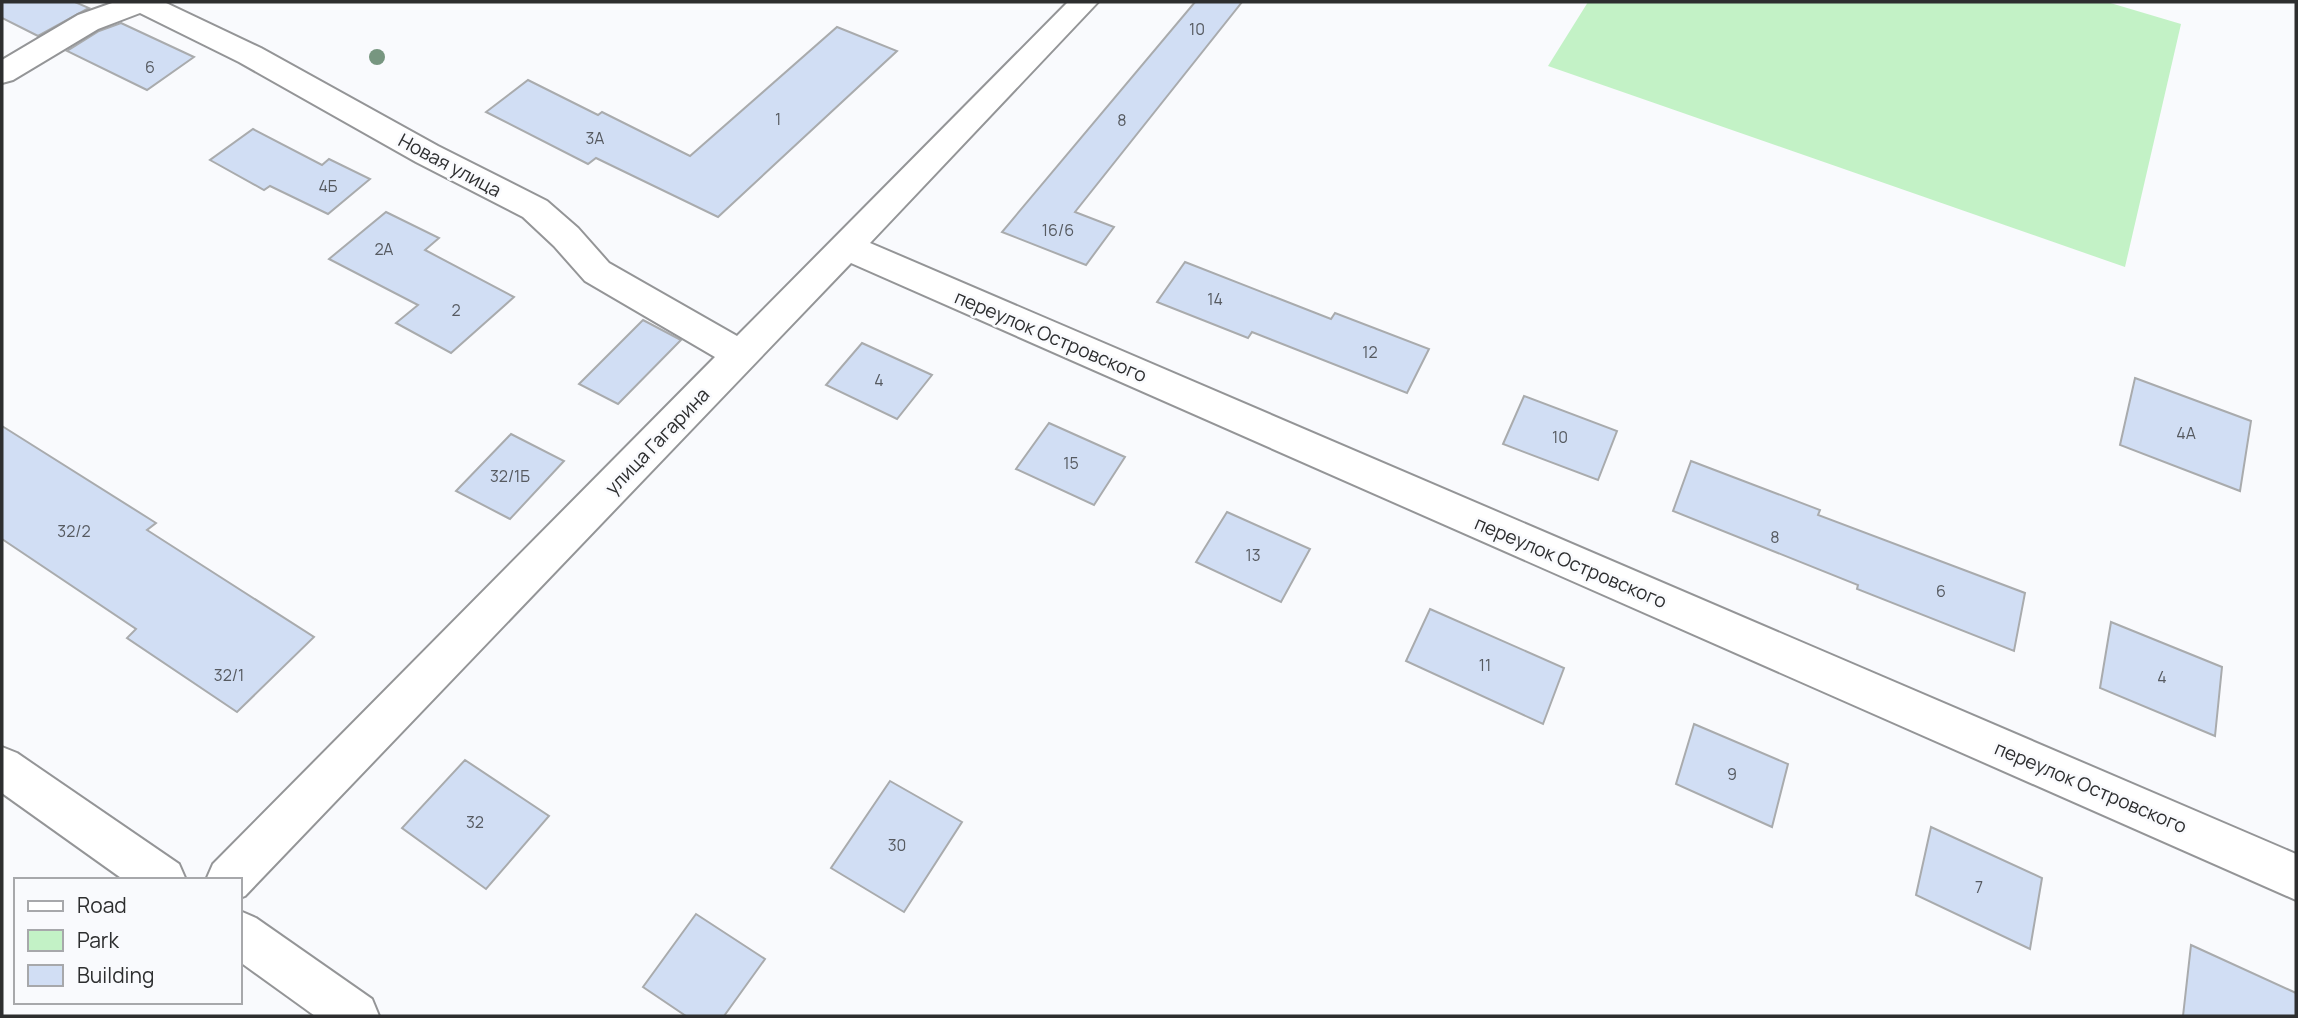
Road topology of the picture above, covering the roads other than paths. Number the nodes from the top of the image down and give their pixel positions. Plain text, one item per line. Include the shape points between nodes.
1 (141, 2) edge
2 (1084, 2) edge
3 (2, 73) edge
4 (846, 247) junction
5 (741, 355) junction
6 (2, 768) edge
7 (2296, 877) edge
8 (160, 878) edge
9 (231, 878) edge
10 (242, 935) edge
11 (355, 1016) edge

1 - 3 street via 88,22
1 - 5 street, Новая улица via 250,55 535,209 597,272
2 - 4 street, улица Гагарина
4 - 5 street, улица Гагарина
4 - 7 street, переулок Островского
5 - 9 street, улица Гагарина
6 - 8 street
10 - 11 street

